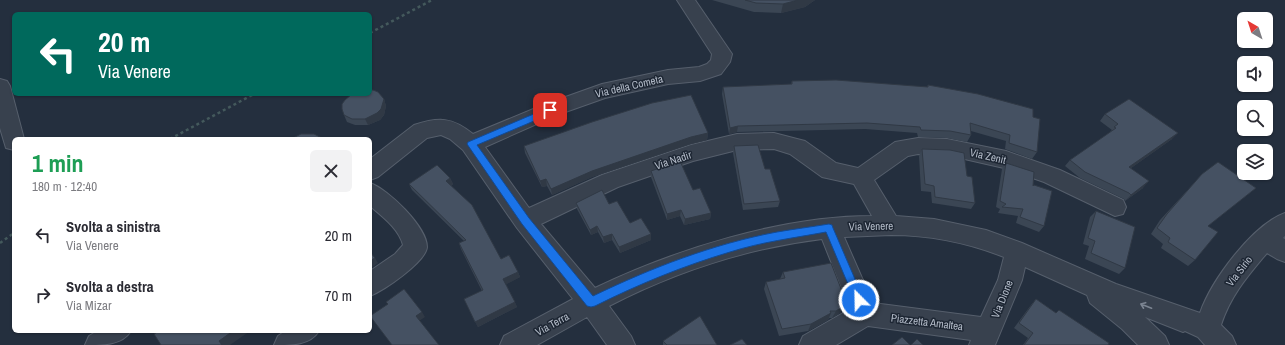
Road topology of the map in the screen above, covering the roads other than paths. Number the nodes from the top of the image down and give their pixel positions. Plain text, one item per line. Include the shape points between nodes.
1 (686, 0) edge
2 (0, 86) edge
3 (13, 137) edge
4 (471, 144) junction
5 (372, 169) edge
6 (861, 177) junction
7 (372, 194) edge
8 (1115, 207) dead end
9 (525, 221) junction
10 (1285, 224) edge
11 (890, 226) junction
12 (829, 228) junction
13 (1265, 238) junction
14 (1018, 252) junction
15 (1285, 252) edge
16 (1082, 282) junction
17 (372, 285) edge
18 (591, 302) junction
19 (865, 314) junction
20 (1183, 320) junction
21 (115, 333) edge
22 (303, 333) edge
23 (1215, 337) edge
24 (985, 338) edge
25 (98, 345) edge
26 (287, 345) edge
27 (513, 345) edge
28 (622, 345) edge
29 (812, 345) edge
30 (1156, 345) edge
31 (1160, 345) edge

1 - 4 street, Via della Cometa via 722,54 720,62 714,68 700,74 668,77 602,91
2 - 3 street
4 - 5 street via 442,126 421,131
4 - 9 street
6 - 8 street, Via Zenit via 903,148 947,146 1013,162 1052,176
6 - 9 street, Via Nadir via 830,171 797,147 774,140 737,142 691,154 610,181
6 - 11 street
7 - 17 street via 406,226 413,237 415,248 404,261
9 - 18 street
10 - 13 street, Via Sirio
11 - 12 street, Via Venere
11 - 14 street, Via Venere via 952,232
12 - 18 street, Via Venere via 776,236 731,247 632,282
12 - 19 street
13 - 15 street
13 - 23 street, Via Sirio via 1232,278 1216,303
14 - 16 street, Via Venere
14 - 24 street, Via Dione via 1010,280
20 -> 16 street, Via Venere
16 - 30 street, Via Venere via 1111,303
18 - 27 street, Via Terra
18 - 28 street
19 - 24 street, Piazzetta Amaltea
19 - 29 street
20 - 23 street, Via Venere via 1195,323
20 - 31 street via 1172,321 1161,328 1158,337
21 - 25 street
22 - 26 street

